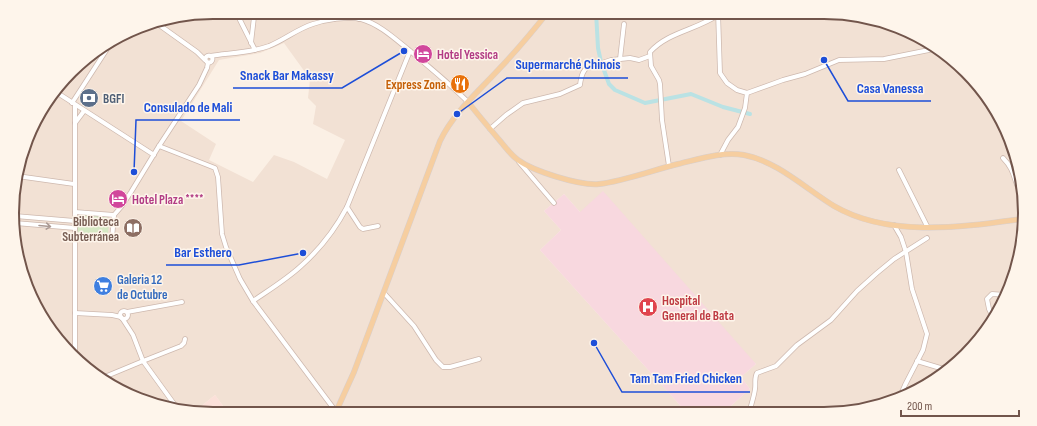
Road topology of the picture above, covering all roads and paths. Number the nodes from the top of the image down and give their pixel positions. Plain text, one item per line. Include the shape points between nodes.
1 (241, 19) edge
2 (254, 19) edge
3 (334, 19) joint
4 (359, 19) joint
5 (542, 19) edge
6 (708, 19) edge
7 (718, 19) edge
8 (624, 24) dead end
9 (161, 26) edge
10 (251, 44) junction
11 (254, 50) junction
12 (929, 50) edge
13 (106, 52) edge
14 (196, 52) junction
15 (410, 52) junction
16 (223, 55) junction
17 (209, 56) junction
18 (650, 56) junction
19 (620, 59) junction
20 (213, 60) junction
21 (206, 62) junction
22 (747, 92) junction
23 (60, 94) edge
24 (468, 102) junction
25 (74, 104) junction
26 (84, 111) junction
27 (75, 123) junction
28 (490, 129) junction
29 (159, 146) junction
30 (154, 155) junction
31 (720, 155) junction
32 (1003, 158) dead end
33 (518, 160) junction
34 (669, 166) junction
35 (899, 170) dead end
36 (1013, 171) edge
37 (23, 177) edge
38 (74, 184) junction
39 (554, 203) dead end
40 (347, 207) junction
41 (75, 212) junction
42 (114, 215) junction
43 (19, 216) edge
44 (1018, 219) edge
45 (75, 221) junction
46 (19, 223) edge
47 (378, 226) dead end
48 (894, 226) junction
49 (927, 226) junction
50 (75, 228) junction
51 (75, 237) junction
52 (927, 238) dead end
53 (906, 252) junction
54 (384, 293) junction
55 (1000, 295) edge
56 (254, 301) junction
57 (182, 302) dead end
58 (121, 312) junction
59 (127, 312) junction
60 (991, 312) edge
61 (75, 313) junction
62 (112, 315) junction
63 (128, 317) junction
64 (122, 318) junction
65 (128, 326) junction
66 (185, 339) dead end
67 (75, 349) edge
68 (478, 359) dead end
69 (143, 361) junction
70 (917, 361) junction
71 (940, 368) edge
72 (108, 376) edge
73 (903, 390) edge
74 (173, 403) edge
75 (332, 407) edge
76 (339, 407) edge
77 (751, 407) edge

1 - 10 street
2 - 10 street
3 - 4 street
3 - 11 street via 299,29 269,46
4 - 15 street via 385,31
5 - 24 main road via 502,67
6 - 18 street via 666,39 650,52
7 - 22 street via 720,73 727,83 737,90
8 - 19 street
9 - 14 street
10 - 11 street
11 - 16 street
12 - 22 street via 884,58 839,60 805,74
13 - 25 street
14 - 17 street
14 - 21 street
15 - 24 street via 439,74
15 - 40 street
16 - 17 street
16 - 20 street
17 - 20 street
17 - 21 street via 206,57
18 - 19 street via 639,60
18 - 34 street via 651,66 659,80
19 - 28 street via 586,68 580,85 560,94 523,103
20 - 21 street via 210,63
21 - 29 street via 208,68 203,78
22 - 31 street via 745,108 738,127
23 - 25 street
24 - 28 main road
24 - 54 main road via 453,119 440,141
25 - 26 street
25 - 27 street
26 - 27 street
26 - 30 street
27 - 38 street
28 - 33 main road
29 - 30 street
29 - 56 street via 215,168 218,177 221,226 226,247 240,279
30 - 42 street
31 - 34 main road
31 - 48 main road via 744,155 768,163 852,215
32 - 36 street
33 - 34 main road via 565,179 589,184 605,183
33 - 39 street
35 - 49 street
37 - 38 street
38 - 41 street
40 - 47 street via 363,229
40 - 56 street via 324,240 302,265
41 - 42 street
41 - 45 street
42 - 51 street via 112,239
43 - 45 street
44 - 49 main road via 972,225
45 - 50 street
46 -> 50 street
48 - 49 main road
48 - 53 street
50 - 51 street
51 - 61 street
52 - 53 street
53 - 70 street via 912,289 928,334
53 - 77 street via 877,273 831,320 797,345 776,366 757,373
54 - 68 street via 414,326 443,367
54 - 76 main road
55 - 60 street via 992,294 987,299
56 - 75 street
57 - 59 street
58 - 59 street
58 - 62 street
58 - 64 street
59 - 63 street
61 - 62 street
61 - 67 street
62 - 64 street
63 - 64 street
63 - 65 street
64 - 65 street
65 - 69 street
66 - 69 street via 182,346
69 - 72 street
69 - 74 street
70 - 71 street
70 - 73 street

